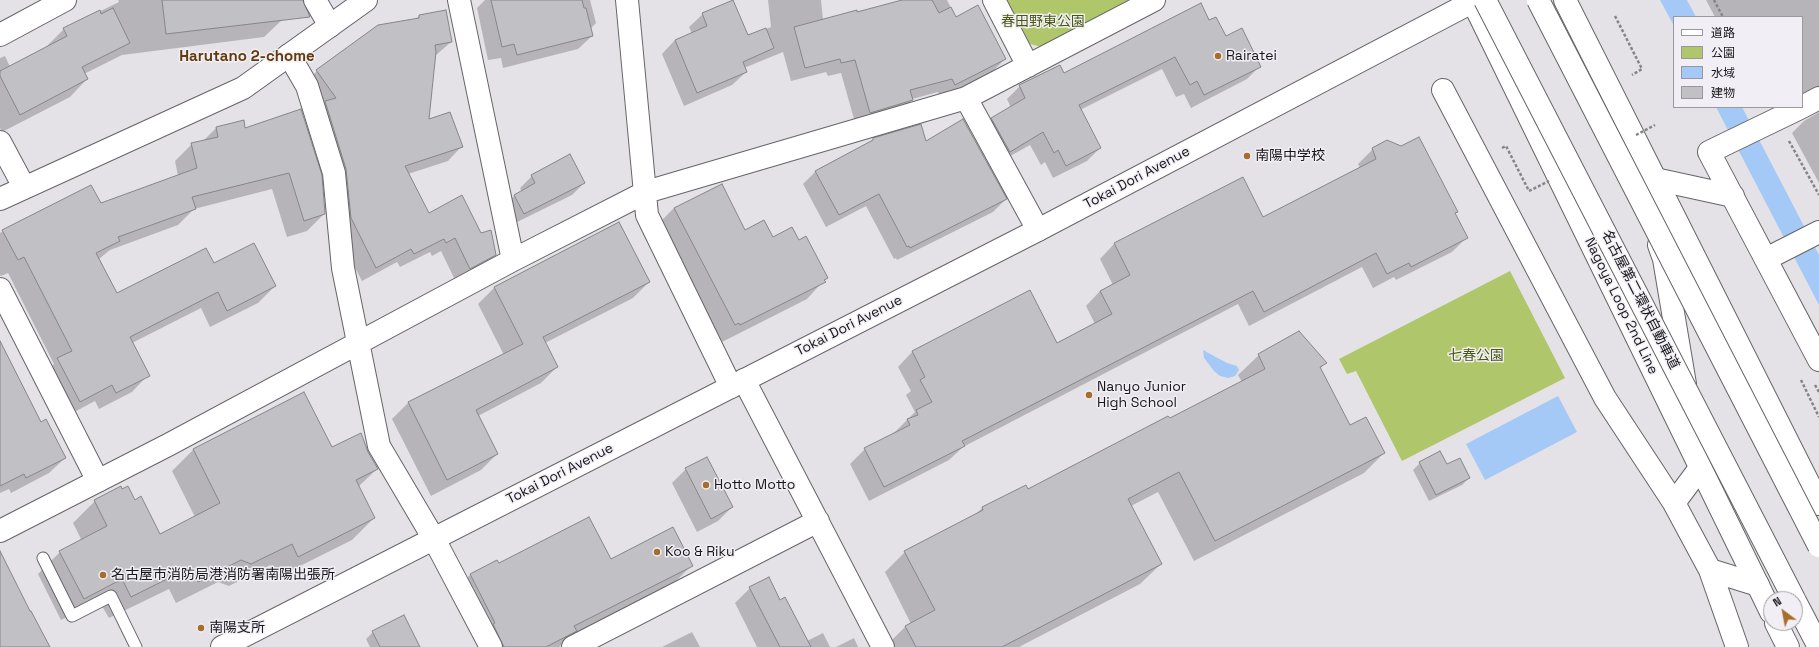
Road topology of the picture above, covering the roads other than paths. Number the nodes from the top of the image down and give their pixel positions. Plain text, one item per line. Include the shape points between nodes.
1 (65, 0) edge
2 (315, 0) edge
3 (366, 0) edge
4 (459, 0) edge
5 (627, 0) edge
6 (994, 0) edge
7 (1154, 0) edge
8 (1478, 0) edge
9 (1537, 0) edge
10 (1565, 0) edge
11 (330, 26) junction
12 (0, 35) edge
13 (289, 55) junction
14 (1028, 66) junction
15 (1443, 90) dead end
16 (966, 98) junction
17 (1819, 98) edge
18 (1803, 106) edge
19 (1800, 108) edge
20 (0, 142) edge
21 (1655, 179) junction
22 (24, 187) junction
23 (646, 192) junction
24 (1733, 196) junction
25 (0, 199) edge
26 (1038, 230) junction
27 (1816, 233) edge
28 (513, 260) junction
29 (1766, 260) junction
30 (0, 289) edge
31 (359, 343) junction
32 (1819, 360) edge
33 (737, 383) junction
34 (1700, 468) junction
35 (98, 481) junction
36 (1674, 503) junction
37 (1819, 504) edge
38 (818, 521) junction
39 (0, 532) edge
40 (434, 539) junction
41 (1819, 546) edge
42 (43, 558) dead end
43 (1710, 570) junction
44 (1758, 585) junction
45 (1789, 591) edge
46 (1763, 595) edge
47 (1803, 617) edge
48 (1780, 631) edge
49 (581, 645) edge
50 (136, 647) edge
51 (222, 647) edge
52 (491, 647) edge
53 (883, 647) edge
54 (1737, 647) edge
55 (1788, 647) edge
56 (1819, 647) edge

1 - 12 main road
2 - 11 main road
3 - 11 main road
4 - 28 main road
5 - 23 main road
6 - 14 main road
7 - 14 main road
8 - 26 main road, Tokai Dori Avenue
8 - 34 main road, Nagoya Loop 2nd Line
8 - 45 main road, 名古屋第二環状自動車道, bridge
9 - 34 main road via 1655,231 1664,259
9 - 41 main road, bridge
10 - 21 main road
11 - 13 main road
13 - 22 main road via 243,88
13 - 31 main road via 307,86 334,173 343,268
14 - 16 main road
15 - 36 main road via 1605,398
16 - 23 main road
16 - 26 main road
17 - 18 main road
19 - 24 main road via 1709,152
20 - 22 main road
21 - 24 main road
21 - 37 main road
22 - 25 main road
23 - 28 main road
23 - 33 main road via 647,215
24 - 29 main road
26 - 33 main road, Tokai Dori Avenue
27 - 29 main road
28 - 31 main road
29 - 32 main road
30 - 35 main road
31 - 35 main road
31 - 40 main road via 379,446
33 - 38 main road
33 - 40 main road, Tokai Dori Avenue
34 - 36 main road
34 - 44 main road, Nagoya Loop 2nd Line
35 - 39 main road
36 - 43 main road
38 - 49 main road
38 - 53 main road
40 - 51 main road, Tokai Dori Avenue
40 - 52 main road
42 - 50 lane via 72,616 111,596
43 - 44 main road
43 - 54 main road
44 - 46 main road, Nagoya Loop 2nd Line
47 - 56 main road, 名古屋第二環状自動車道
48 - 55 main road

